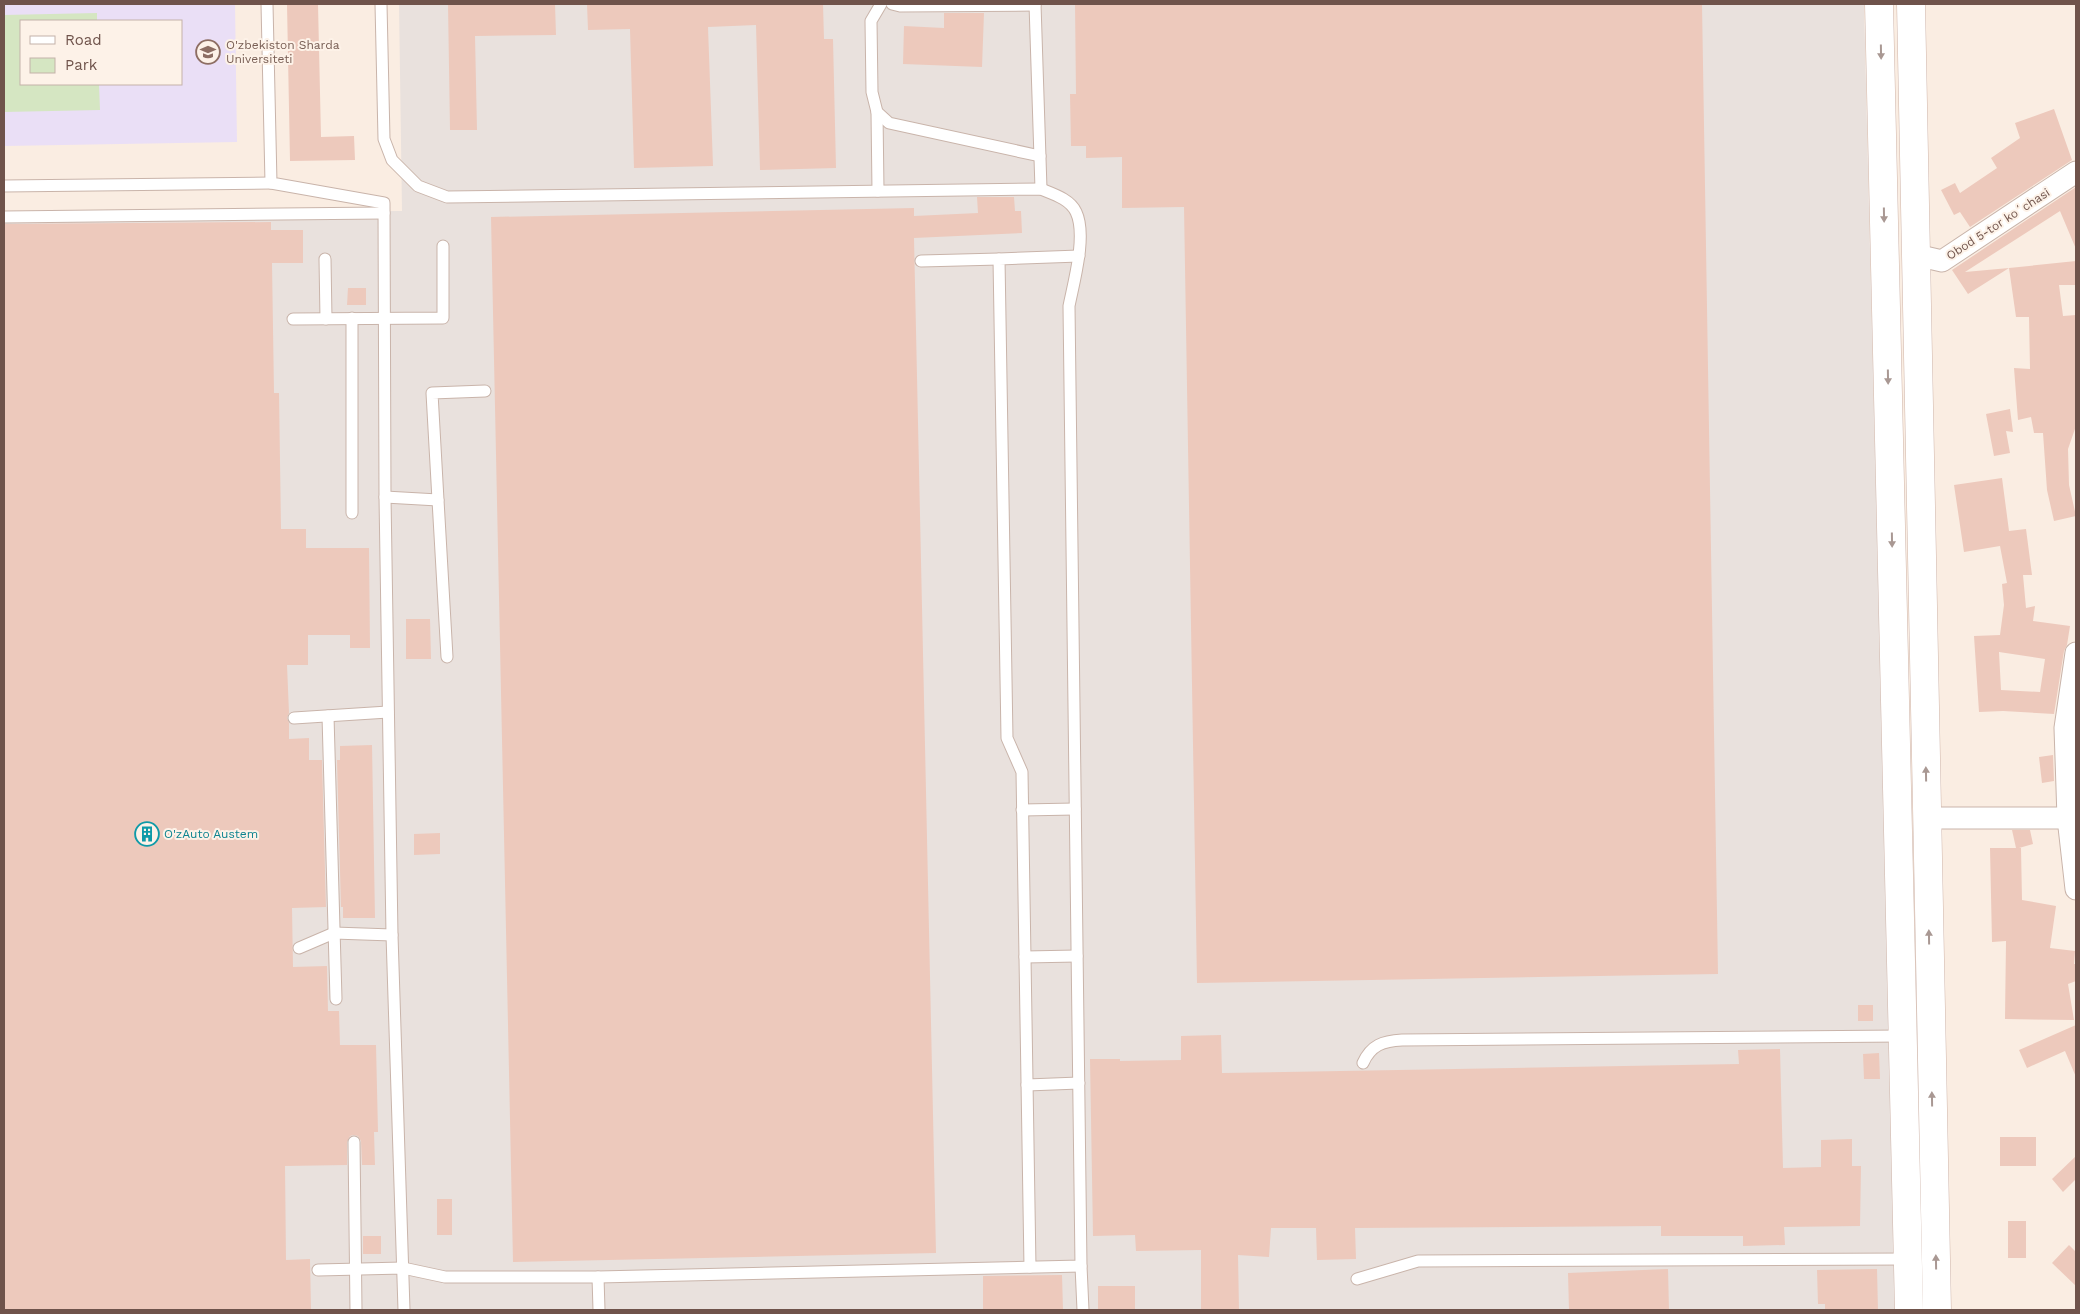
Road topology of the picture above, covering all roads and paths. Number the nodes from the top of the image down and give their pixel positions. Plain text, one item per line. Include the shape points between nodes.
1 (268, 4) edge
2 (381, 4) edge
3 (881, 4) edge
4 (1035, 4) edge
5 (1879, 4) edge
6 (1911, 4) edge
7 (898, 5) edge
8 (876, 112) junction
9 (1040, 156) junction
10 (2076, 172) edge
11 (272, 182) junction
12 (4, 186) edge
13 (1041, 189) junction
14 (878, 191) junction
15 (384, 213) junction
16 (4, 217) edge
17 (443, 246) dead end
18 (1916, 255) junction
19 (1079, 256) junction
20 (325, 259) dead end
21 (999, 259) junction
22 (921, 262) dead end
23 (352, 318) junction
24 (385, 318) junction
25 (326, 319) junction
26 (293, 320) dead end
27 (485, 391) dead end
28 (385, 498) junction
29 (438, 500) junction
30 (352, 512) dead end
31 (2076, 653) edge
32 (447, 657) dead end
33 (388, 712) junction
34 (328, 716) junction
35 (294, 718) dead end
36 (1075, 809) junction
37 (1022, 810) junction
38 (1927, 818) junction
39 (2068, 818) junction
40 (2076, 889) edge
41 (334, 933) junction
42 (392, 935) junction
43 (299, 948) dead end
44 (1077, 956) junction
45 (1025, 957) junction
46 (336, 999) dead end
47 (1903, 1036) junction
48 (1364, 1063) dead end
49 (1079, 1083) junction
50 (1027, 1085) junction
51 (354, 1142) dead end
52 (1908, 1259) junction
53 (1081, 1266) junction
54 (1030, 1267) junction
55 (404, 1268) junction
56 (356, 1269) junction
57 (318, 1270) dead end
58 (598, 1277) junction
59 (1357, 1279) dead end
60 (356, 1310) edge
61 (404, 1310) edge
62 (599, 1310) edge
63 (1083, 1310) edge
64 (1909, 1310) edge
65 (1936, 1310) edge

1 - 11 lane
2 - 14 lane via 384,139 392,160 418,186 447,197
3 - 8 lane via 871,21 872,92
4 - 7 lane
4 - 9 lane
5 -> 47 main road
6 - 18 main road
8 - 9 lane via 889,123
8 - 14 lane
9 - 13 lane
10 - 18 street, Obod 5-tor koʻchasi via 1942,261
11 - 12 lane
11 - 15 lane via 384,202
13 - 14 lane
13 - 19 lane via 1062,198 1076,211 1081,241
15 - 16 lane
15 - 24 lane
17 - 24 lane via 443,318
38 -> 18 main road
19 - 21 lane
19 - 36 lane via 1069,306
20 - 25 lane
21 - 22 lane
21 - 37 lane via 1007,738 1022,772
23 - 24 lane
23 - 25 lane
23 - 30 lane
24 - 28 lane
25 - 26 lane
27 - 29 lane via 432,393
28 - 29 lane
28 - 33 lane
29 - 32 lane
31 - 39 street via 2065,728
33 - 34 lane
33 - 42 lane
34 - 35 lane
34 - 41 lane
36 - 37 lane
36 - 44 lane
37 - 45 lane
38 - 39 street
65 -> 38 main road
39 - 40 street
41 - 42 lane
41 - 43 lane
41 - 46 lane
42 - 55 lane
44 - 45 lane
44 - 49 lane
45 - 50 lane
47 - 48 lane via 1402,1040 1376,1046
47 - 52 main road
49 - 50 lane
49 - 53 lane
50 - 54 lane
51 - 56 lane
52 - 59 lane via 1418,1261
52 - 64 main road
53 - 54 lane
53 - 63 lane
54 - 58 lane
55 - 56 lane
55 - 58 lane via 445,1277
55 - 61 lane
56 - 57 lane
56 - 60 lane
58 - 62 lane

